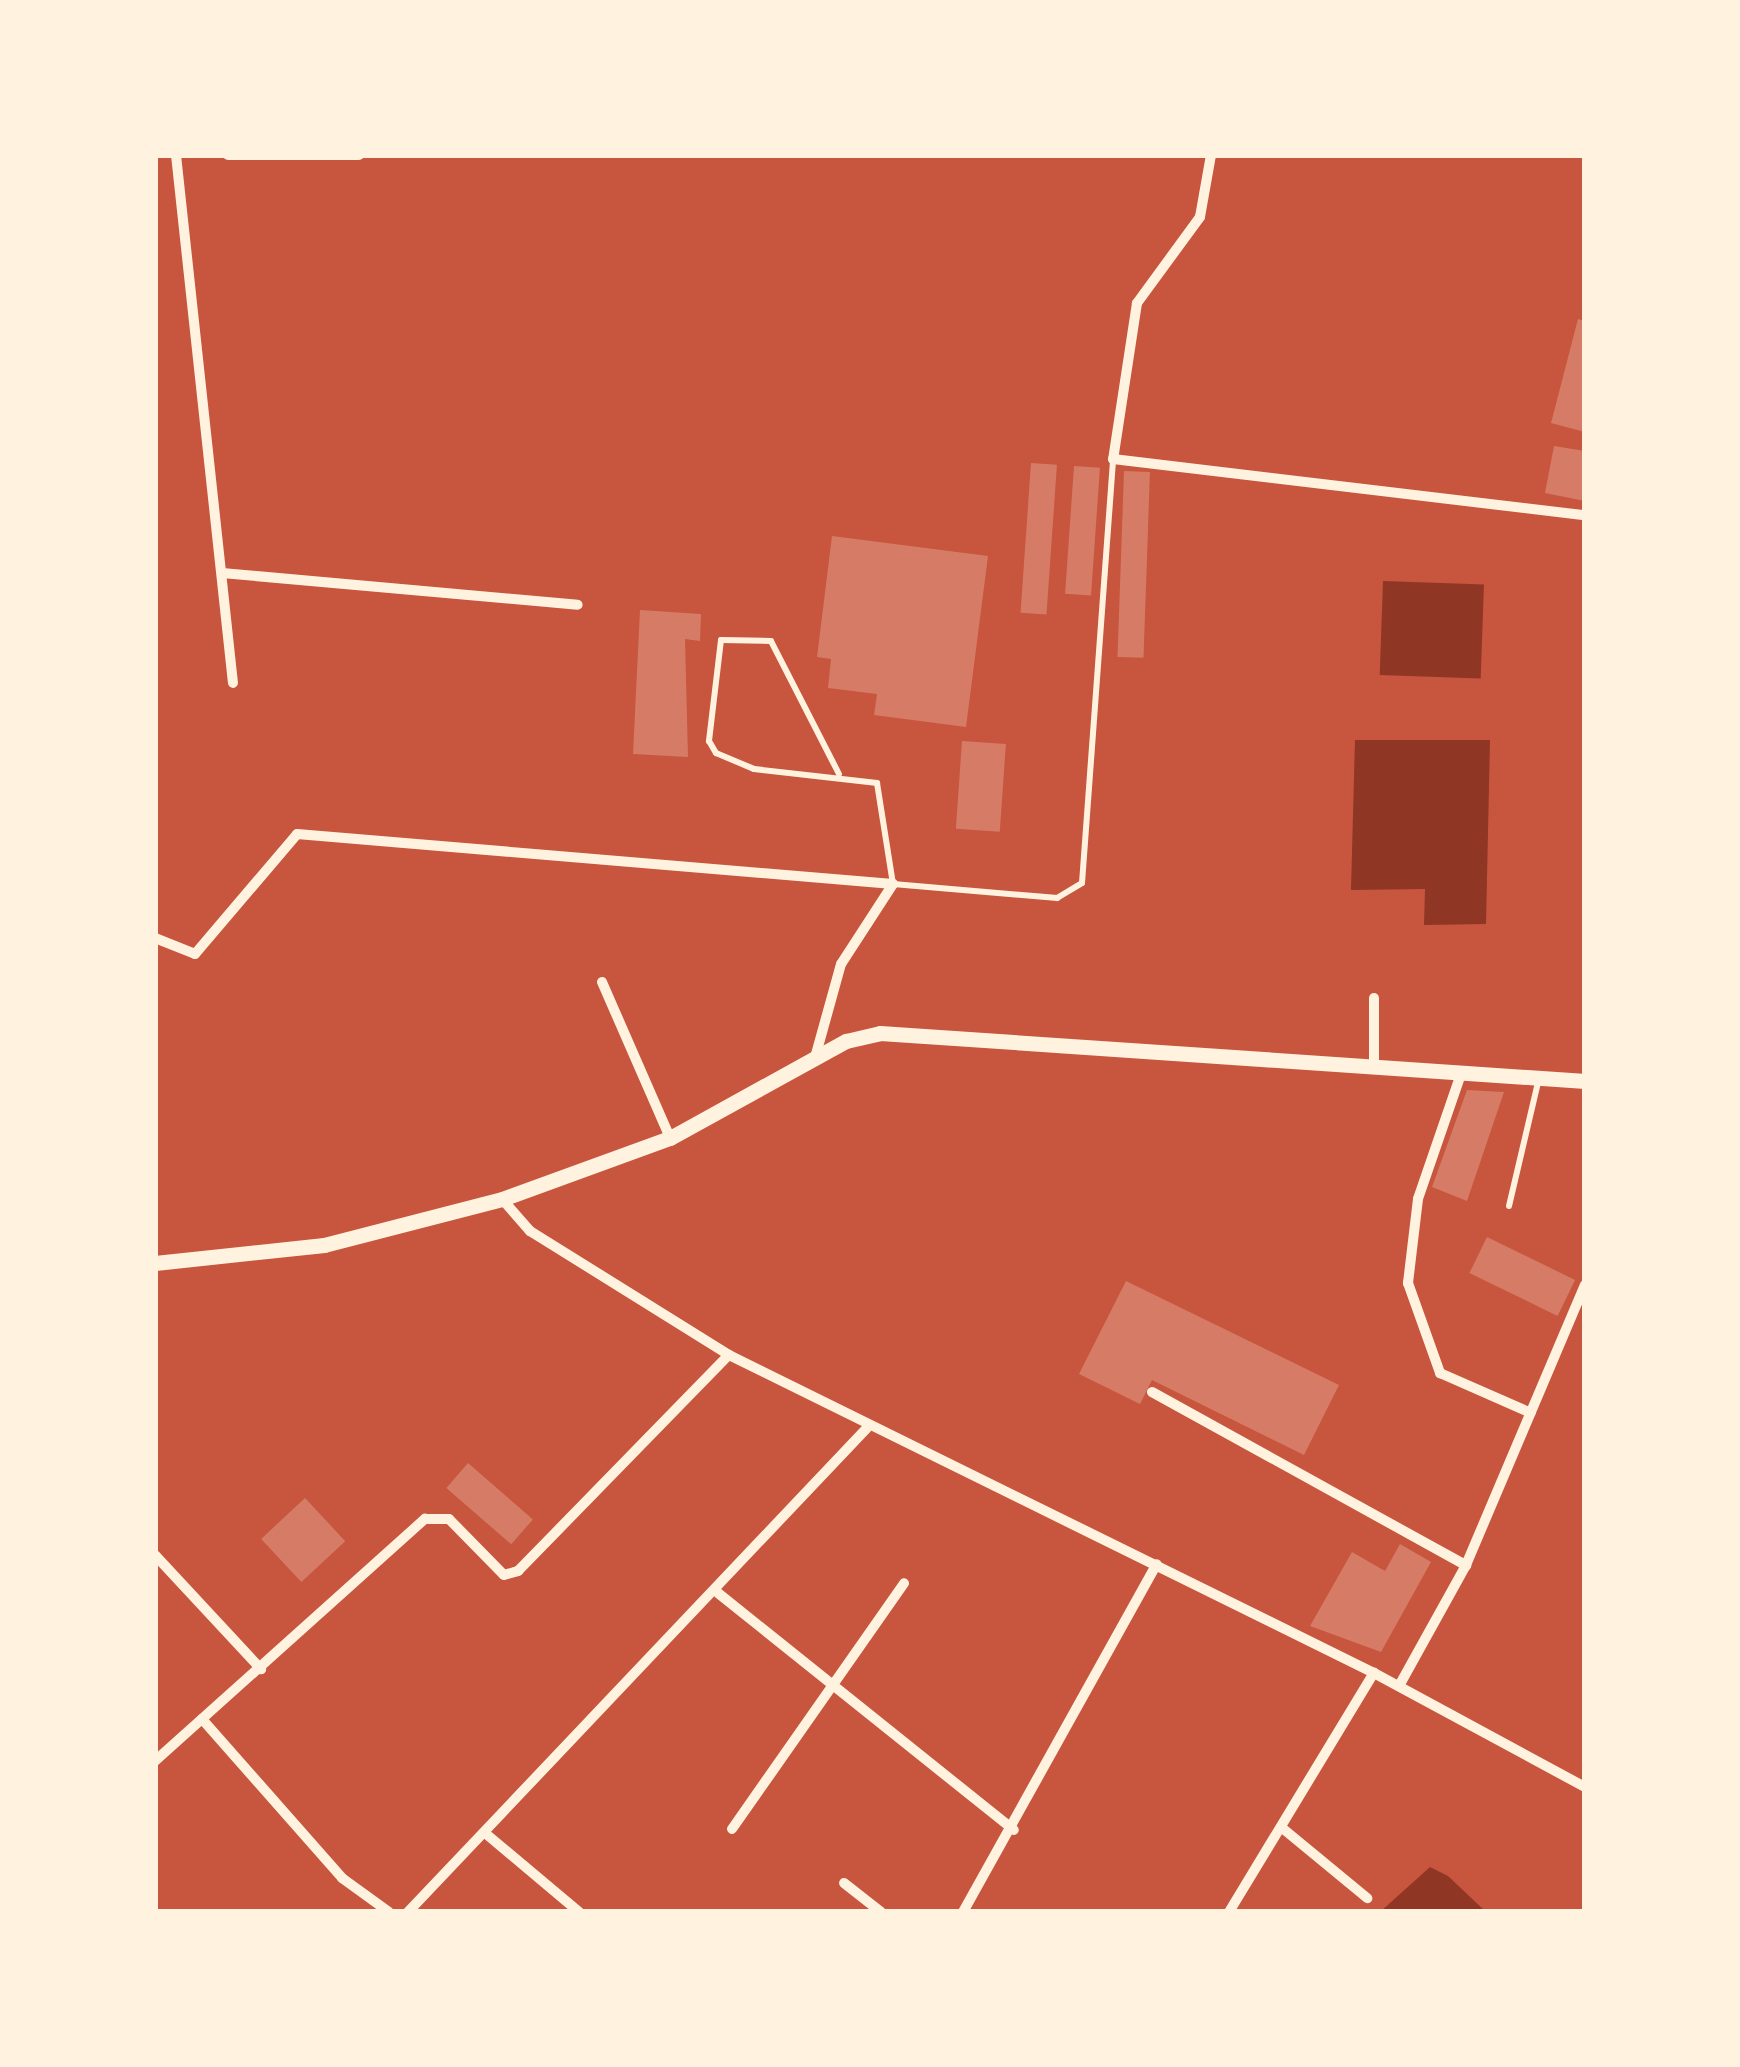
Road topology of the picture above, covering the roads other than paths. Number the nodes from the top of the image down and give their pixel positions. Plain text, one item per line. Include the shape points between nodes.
1 (176, 155) edge
2 (228, 155) edge
3 (359, 155) edge
4 (1211, 155) edge
5 (1114, 459) junction
6 (1585, 515) edge
7 (222, 572) junction
8 (578, 605) dead end
9 (233, 682) dead end
10 (839, 774) junction
11 (893, 884) junction
12 (155, 938) edge
13 (602, 982) dead end
14 (1374, 998) dead end
15 (815, 1058) junction
16 (1374, 1064) junction
17 (1462, 1071) junction
18 (1539, 1077) junction
19 (1585, 1080) edge
20 (670, 1138) junction
21 (502, 1198) junction
22 (1509, 1206) dead end
23 (155, 1263) edge
24 (1585, 1285) edge
25 (728, 1355) junction
26 (1152, 1392) dead end
27 (1530, 1413) junction
28 (866, 1428) junction
29 (155, 1555) edge
30 (1157, 1564) junction
31 (1466, 1565) junction
32 (904, 1583) dead end
33 (718, 1593) junction
34 (261, 1669) junction
35 (1374, 1672) junction
36 (830, 1682) junction
37 (1399, 1686) junction
38 (202, 1719) junction
39 (155, 1761) edge
40 (1585, 1787) edge
41 (1281, 1827) junction
42 (732, 1828) dead end
43 (1014, 1830) junction
44 (485, 1833) junction
45 (844, 1883) dead end
46 (1367, 1898) dead end
47 (389, 1912) edge
48 (408, 1912) edge
49 (579, 1912) edge
50 (882, 1912) edge
51 (963, 1912) edge
52 (1229, 1912) edge

1 - 7 street
2 - 3 street
4 - 5 street via 1200,217 1137,303
5 - 6 street
5 - 11 lane via 1082,883 1058,898
7 - 8 street
7 - 9 street
10 - 10 lane via 771,641 721,640 708,741 716,753 754,769
10 - 11 lane via 877,783
11 - 12 street via 297,834 195,954
11 - 15 street via 842,964
13 - 20 street
14 - 16 street
15 - 16 street via 880,1033 955,1032
15 - 20 street
16 - 17 street
17 - 18 street
17 - 27 street via 1418,1198 1408,1283 1440,1373
18 - 19 street
18 - 22 lane
20 - 21 street
21 - 23 street via 324,1245
21 - 25 street via 530,1231
24 - 27 street
25 - 28 street
25 - 34 street via 518,1571 504,1575 449,1520 425,1520
26 - 31 street
27 - 31 street
28 - 30 street
28 - 33 street
29 - 34 street
30 - 35 street
30 - 43 street
31 - 37 street
32 - 36 street
33 - 36 street
33 - 44 street
34 - 38 street
35 - 37 street
35 - 41 street
36 - 42 street
36 - 43 street
37 - 40 street
38 - 39 street
38 - 47 street via 342,1878
41 - 46 street
41 - 52 street
43 - 51 street
44 - 48 street
44 - 49 street
45 - 50 street

